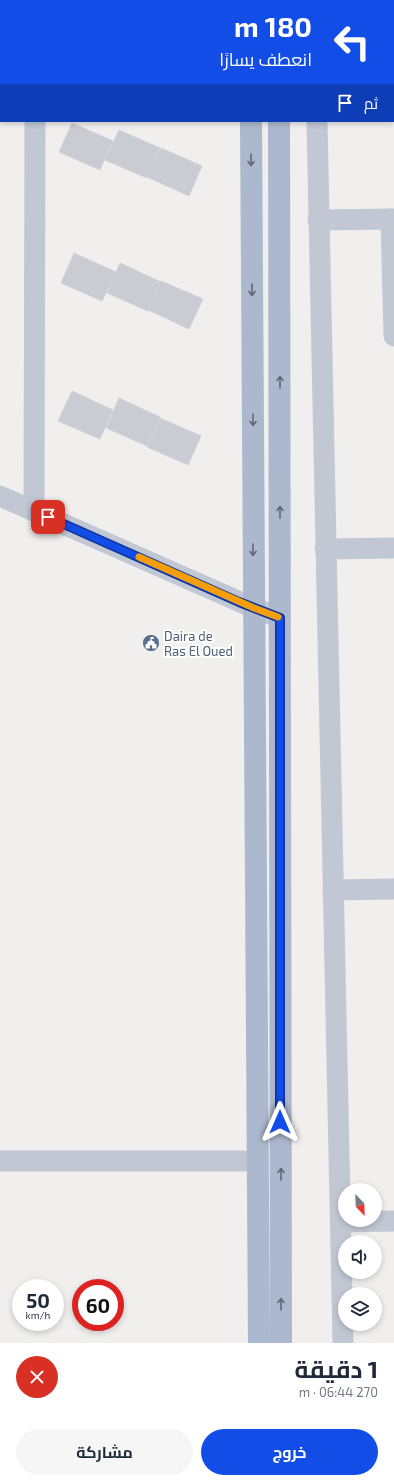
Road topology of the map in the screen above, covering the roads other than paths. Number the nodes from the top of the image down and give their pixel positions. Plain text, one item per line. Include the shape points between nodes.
1 (34, 122) edge
2 (251, 122) edge
3 (279, 122) edge
4 (317, 122) edge
5 (392, 219) edge
6 (318, 220) junction
7 (394, 336) edge
8 (0, 496) edge
9 (34, 511) junction
10 (394, 548) edge
11 (326, 549) junction
12 (254, 608) junction
13 (280, 618) junction
14 (394, 889) edge
15 (333, 890) junction
16 (0, 1161) edge
17 (258, 1161) junction
18 (340, 1183) edge
19 (382, 1222) edge
20 (394, 1222) edge
21 (341, 1227) edge
22 (259, 1343) edge
23 (281, 1343) edge
24 (343, 1343) edge

1 - 9 street
2 -> 12 main road
13 -> 3 main road
4 - 6 street
5 - 6 street
5 - 7 street
6 - 11 street
8 - 9 street
9 - 12 street
10 - 11 street
11 - 15 street
12 - 13 street
12 - 17 main road
23 -> 13 main road
14 - 15 street
15 - 18 street
16 - 17 street
17 - 22 main road
19 - 20 street
21 - 24 street

